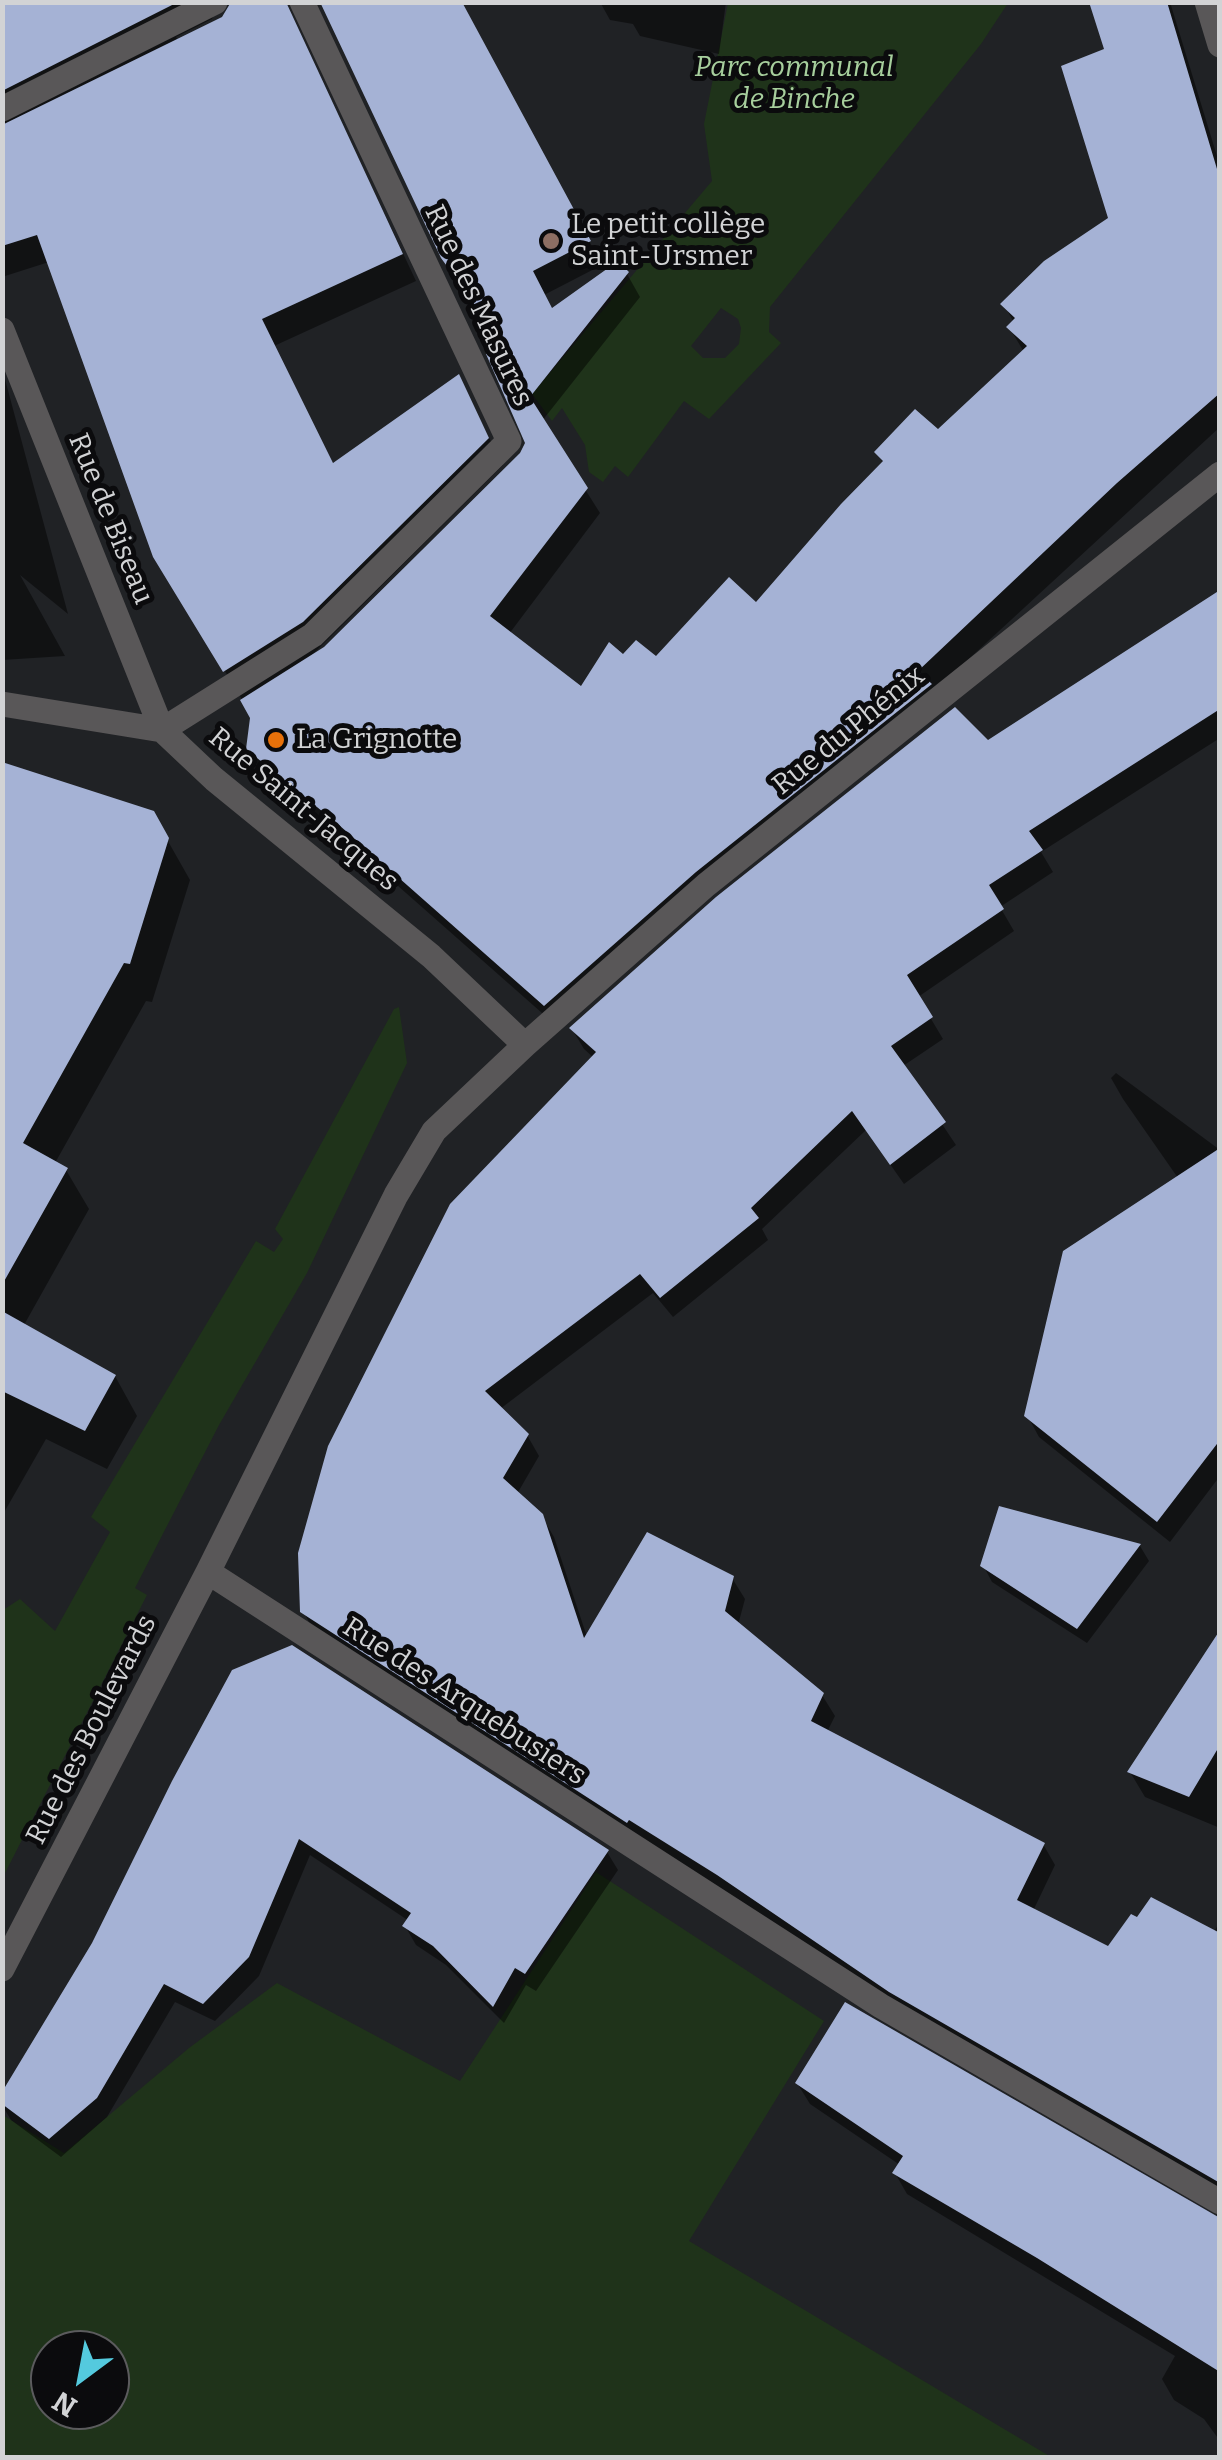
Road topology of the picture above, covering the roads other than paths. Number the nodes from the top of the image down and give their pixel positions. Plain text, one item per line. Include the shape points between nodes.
1 (215, 2) edge
2 (302, 2) edge
3 (1207, 2) edge
4 (1220, 45) edge
5 (2, 108) edge
6 (2, 330) edge
7 (1220, 474) edge
8 (2, 704) edge
9 (162, 730) junction
10 (525, 1045) junction
11 (208, 1572) junction
12 (2, 1969) edge
13 (1220, 2202) edge

1 - 5 street
2 - 9 street, Rue des Masures via 509,441 313,635
3 - 4 street
6 - 9 street, Rue de Biseau
7 - 10 street, Rue du Phénix via 706,885
8 - 9 street
9 - 10 street, Rue Saint-Jacques
10 - 11 street via 434,1131
11 - 12 street, Rue des Boulevards
11 - 13 street, Rue des Arquebusiers via 881,2006

